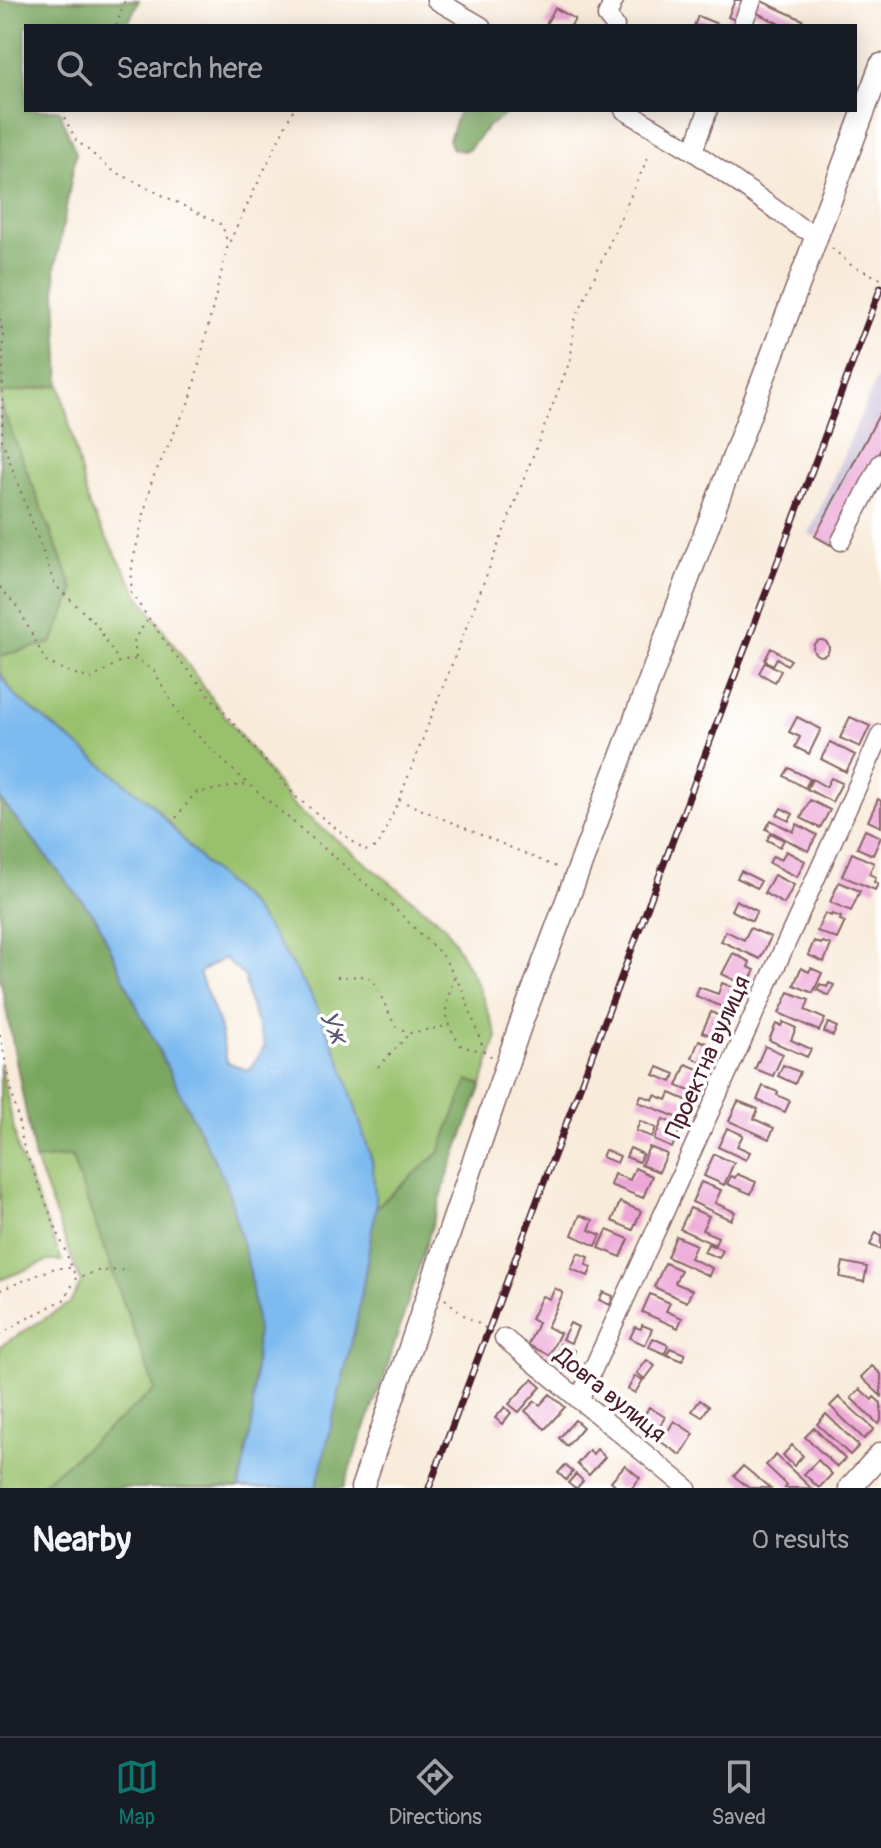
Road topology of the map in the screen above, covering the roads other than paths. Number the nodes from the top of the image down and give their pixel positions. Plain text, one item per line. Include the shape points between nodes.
1 (436, 0) edge
2 (614, 0) edge
3 (752, 0) edge
4 (478, 24) edge
5 (613, 24) edge
6 (743, 24) edge
7 (881, 65) edge
8 (627, 112) edge
9 (707, 112) edge
10 (693, 151) junction
11 (818, 235) junction
12 (881, 463) edge
13 (841, 541) dead end
14 (881, 734) edge
15 (504, 1338) road end
16 (579, 1400) junction
17 (881, 1454) edge
18 (362, 1488) edge
19 (687, 1488) edge
20 (850, 1488) edge

1 - 4 street
2 - 5 street via 607,16
3 - 6 street
7 - 11 main road
8 - 10 street
9 - 10 street
10 - 11 street
11 - 18 main road via 506,1066
12 - 13 street
14 - 16 street, Проектна вулиця
15 - 16 street, Довга вулиця
16 - 19 street, Довга вулиця
17 - 20 main road

